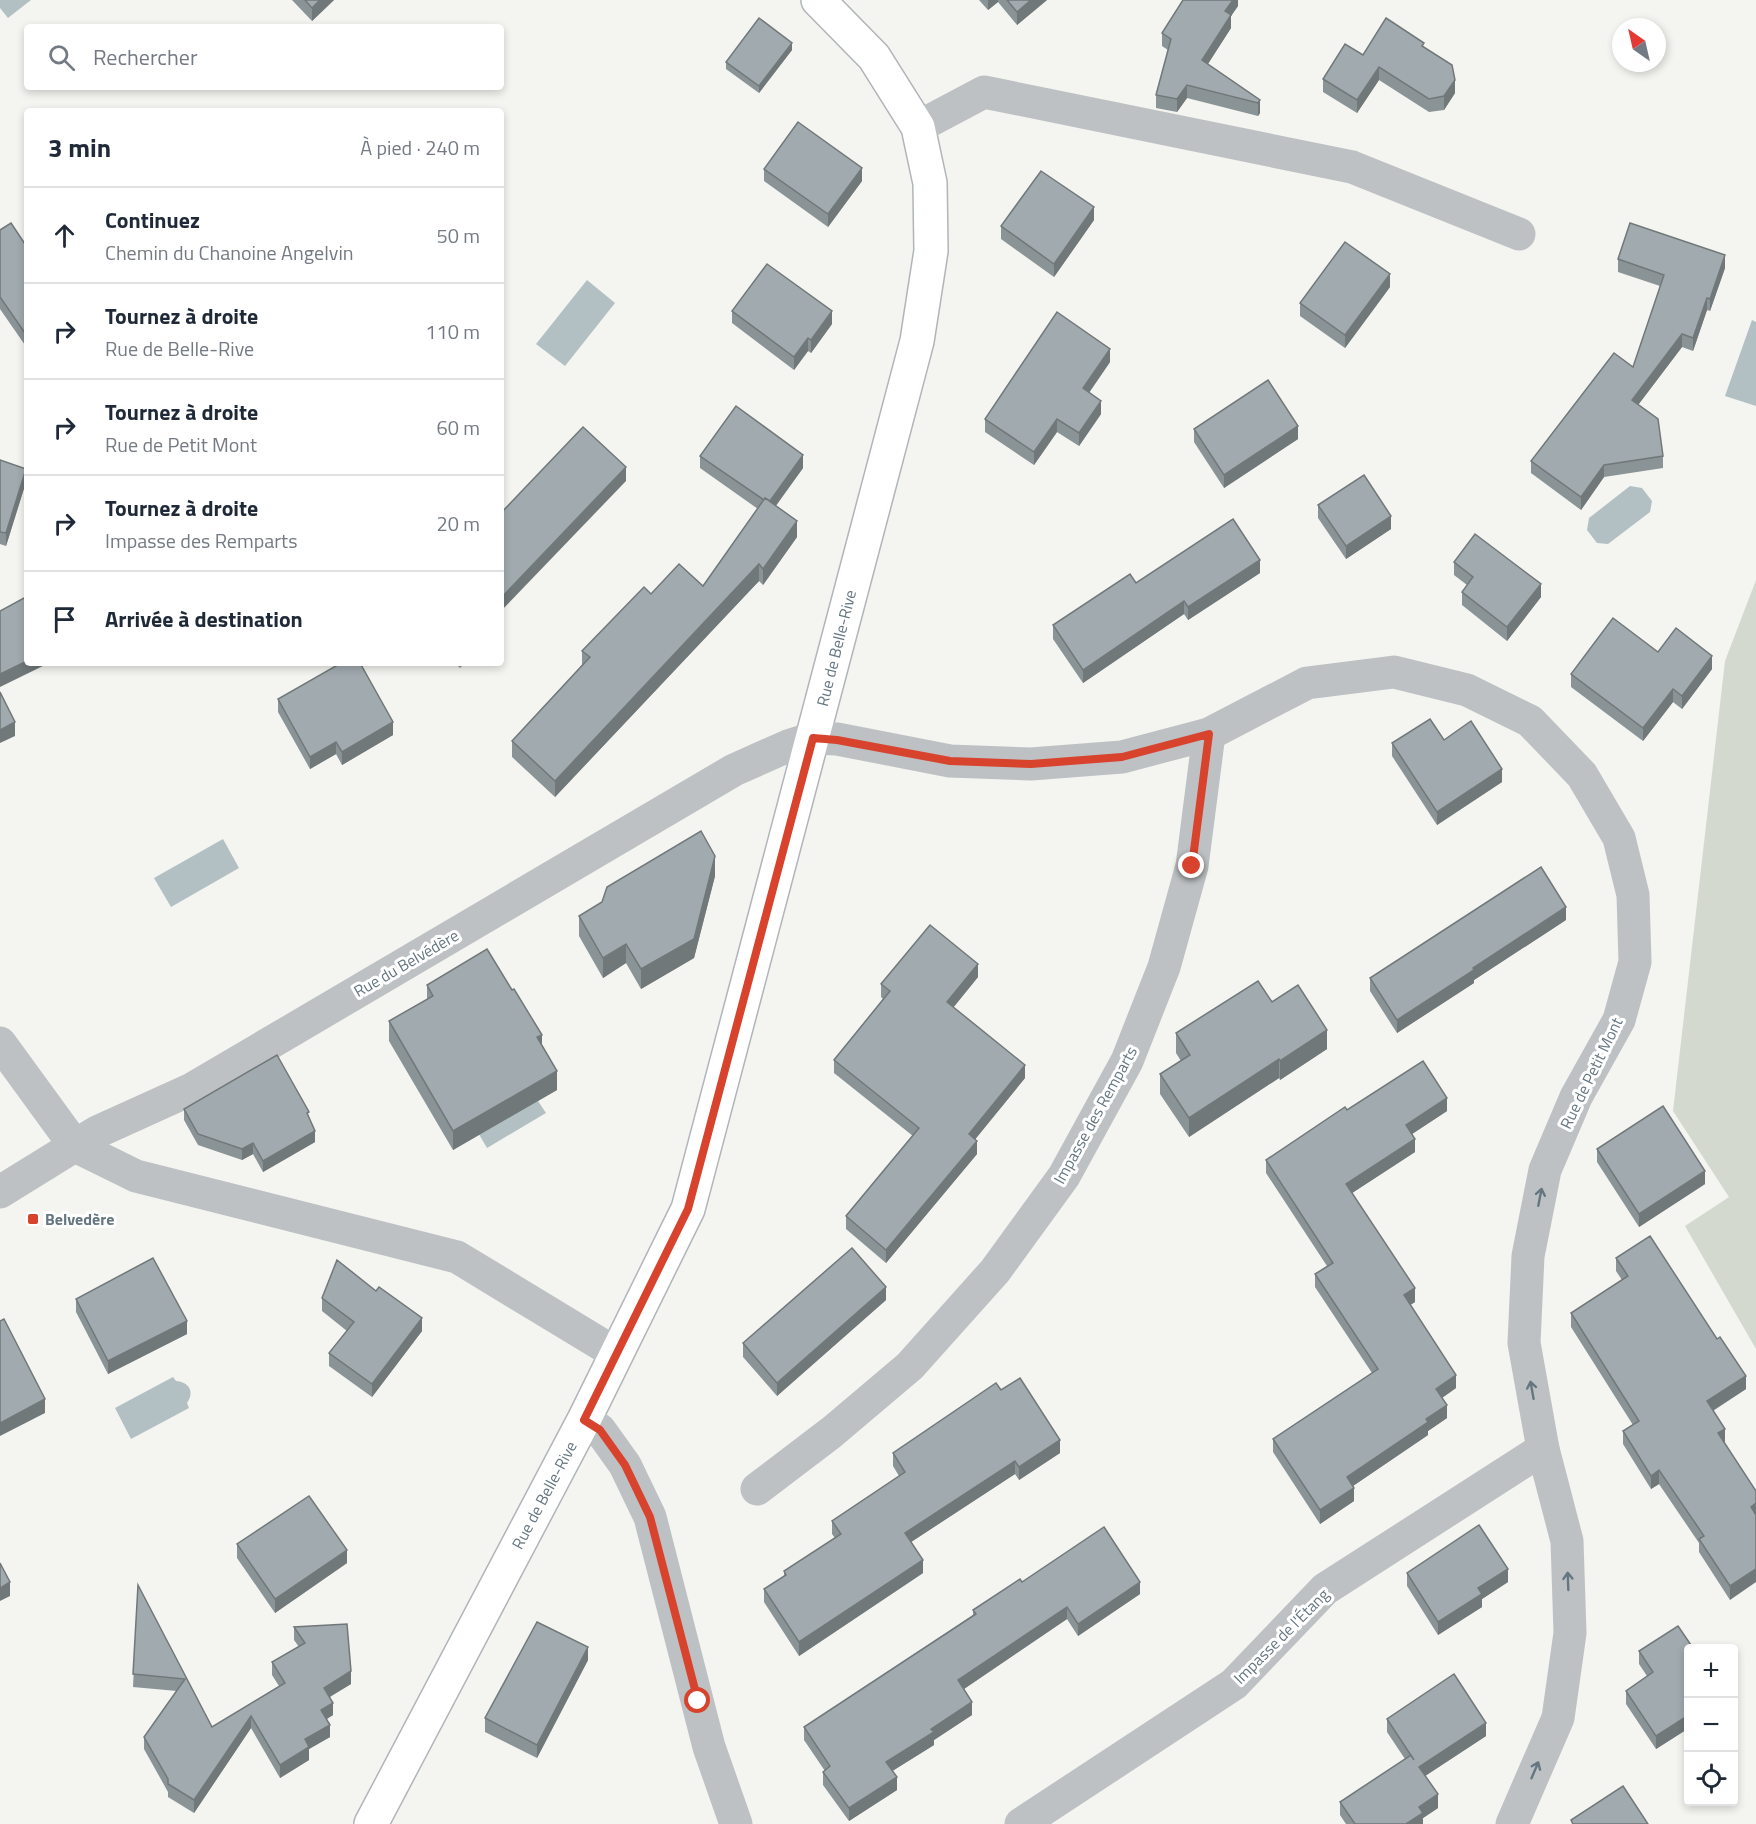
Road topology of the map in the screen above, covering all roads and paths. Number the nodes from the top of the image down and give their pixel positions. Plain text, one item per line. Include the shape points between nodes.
1 (818, 0) edge
2 (918, 127) junction
3 (1519, 234) dead end
4 (1209, 734) junction
5 (813, 738) junction
6 (0, 1043) edge
7 (75, 1146) junction
8 (0, 1192) edge
9 (617, 1354) junction
10 (584, 1420) junction
11 (1543, 1449) junction
12 (757, 1489) dead end
13 (371, 1824) edge
14 (736, 1824) edge
15 (1021, 1824) edge
16 (1512, 1824) edge

1 - 2 street, Rue de Belle-Rive via 874,57
2 - 3 street via 984,92 1352,166
2 - 5 street, Rue de Belle-Rive via 930,183 932,251 919,329
4 - 5 street, Rue de Petit Mont via 1122,757 1031,764 950,761
11 -> 4 street, Rue de Petit Mont via 1524,1343 1528,1256 1545,1170 1576,1097 1619,1020 1635,962 1633,895 1618,838 1582,775 1530,721 1467,690 1395,672 1307,683
4 - 12 street, Impasse des Remparts via 1192,866 1164,967 1127,1061 1064,1176 995,1270 910,1366
5 - 7 street, Rue du Belvédère via 734,770 192,1089
5 - 9 street, Rue de Belle-Rive via 688,1209
6 - 7 street
7 - 8 street, Rue du Belvédère
7 - 9 street via 136,1176 457,1257
9 - 10 street, Rue de Belle-Rive
10 - 13 street, Rue de Belle-Rive
10 - 14 street via 600,1430 625,1465 650,1517 710,1747
11 - 15 street, Impasse de l'Étang via 1326,1589 1234,1684
16 -> 11 street, Rue de Petit Mont via 1558,1718 1570,1633 1567,1541

